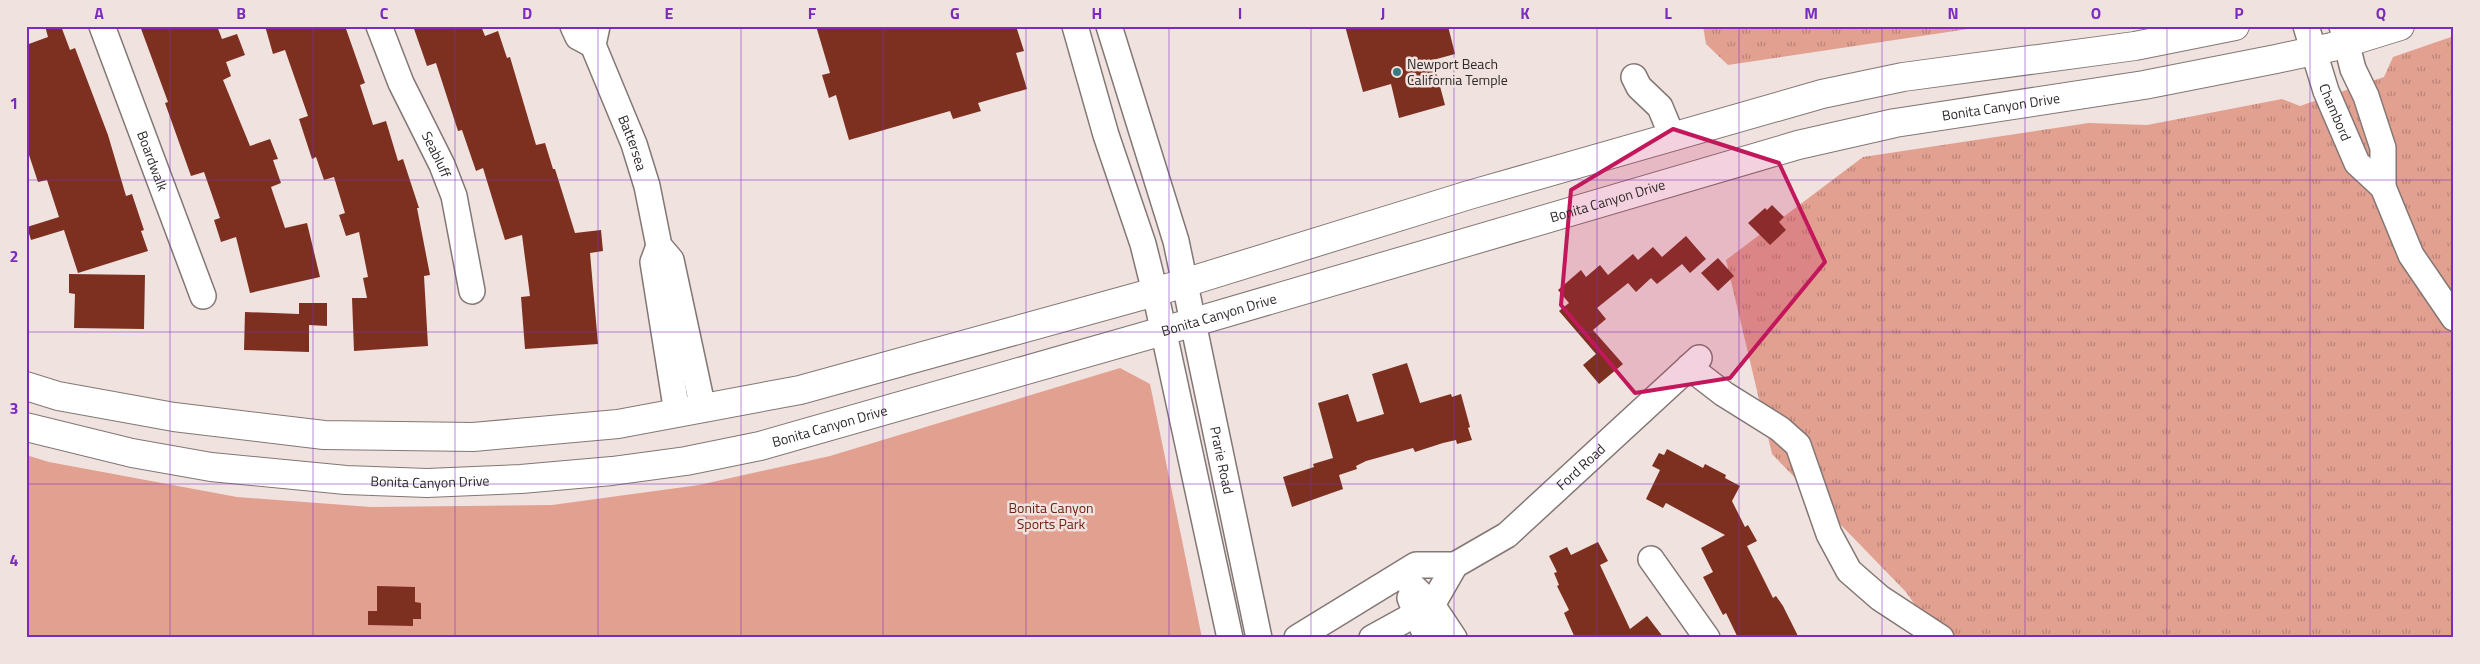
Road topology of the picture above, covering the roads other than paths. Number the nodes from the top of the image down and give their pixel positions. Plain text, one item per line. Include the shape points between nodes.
1 (102, 26) edge
2 (379, 26) edge
3 (573, 26) edge
4 (1075, 26) edge
5 (1109, 26) edge
6 (2235, 26) edge
7 (2400, 26) edge
8 (595, 35) edge
9 (2345, 35) edge
10 (2311, 38) edge
11 (1634, 77) dead end
12 (1672, 136) junction
13 (2383, 187) junction
14 (1185, 282) junction
15 (472, 291) dead end
16 (1155, 292) junction
17 (203, 296) dead end
18 (2454, 318) edge
19 (1191, 323) junction
20 (1163, 331) junction
21 (26, 386) edge
22 (690, 411) junction
23 (26, 428) edge
24 (1651, 559) dead end
25 (1455, 565) junction
26 (1400, 575) junction
27 (1424, 609) junction
28 (1230, 638) edge
29 (1259, 638) edge
30 (1296, 638) edge
31 (1372, 638) edge
32 (1427, 638) edge
33 (1454, 638) edge
34 (1707, 638) edge
35 (1941, 638) edge

1 - 17 street, Boardwalk
2 - 15 street, Seabluff via 401,83 454,196
3 - 8 street, Battersea via 578,37
4 - 16 street, Prarie Road
5 - 14 street, Prarie Road via 1176,241
6 - 12 main road via 2135,46 1903,77 1822,94
7 - 9 main road, Bonita Canyon Drive
8 - 22 street, Battersea via 647,186 659,246 671,260
9 - 10 main road, Bonita Canyon Drive
9 - 13 street, Chambord via 2354,69 2384,148
10 - 13 street, Chambord via 2326,91 2356,164
10 - 19 main road, Bonita Canyon Drive via 2144,85 1894,123 1798,145
11 - 12 street via 1639,87 1660,107
12 - 14 main road
13 - 18 street, Chambord via 2411,255
14 - 16 main road
14 - 19 street, Prarie Road
16 - 20 street, Prarie Road
16 - 22 main road via 800,390
19 - 20 main road, Bonita Canyon Drive
19 - 29 street, Prarie Road
20 - 23 main road, Bonita Canyon Drive via 760,446 686,461 585,473 426,483 277,475 132,453
20 - 28 street, Prarie Road
21 - 22 main road via 58,396 174,417 324,435 474,437 618,424
24 - 34 street
25 - 26 street, Ford Road via 1416,565
25 - 27 street
25 - 35 street, Ford Road via 1507,535 1694,363 1724,394 1780,429 1798,445 1829,534 1849,571 1880,598
26 - 27 street
26 - 30 street, Ford Road
27 - 31 street
27 - 32 street
27 - 33 street

